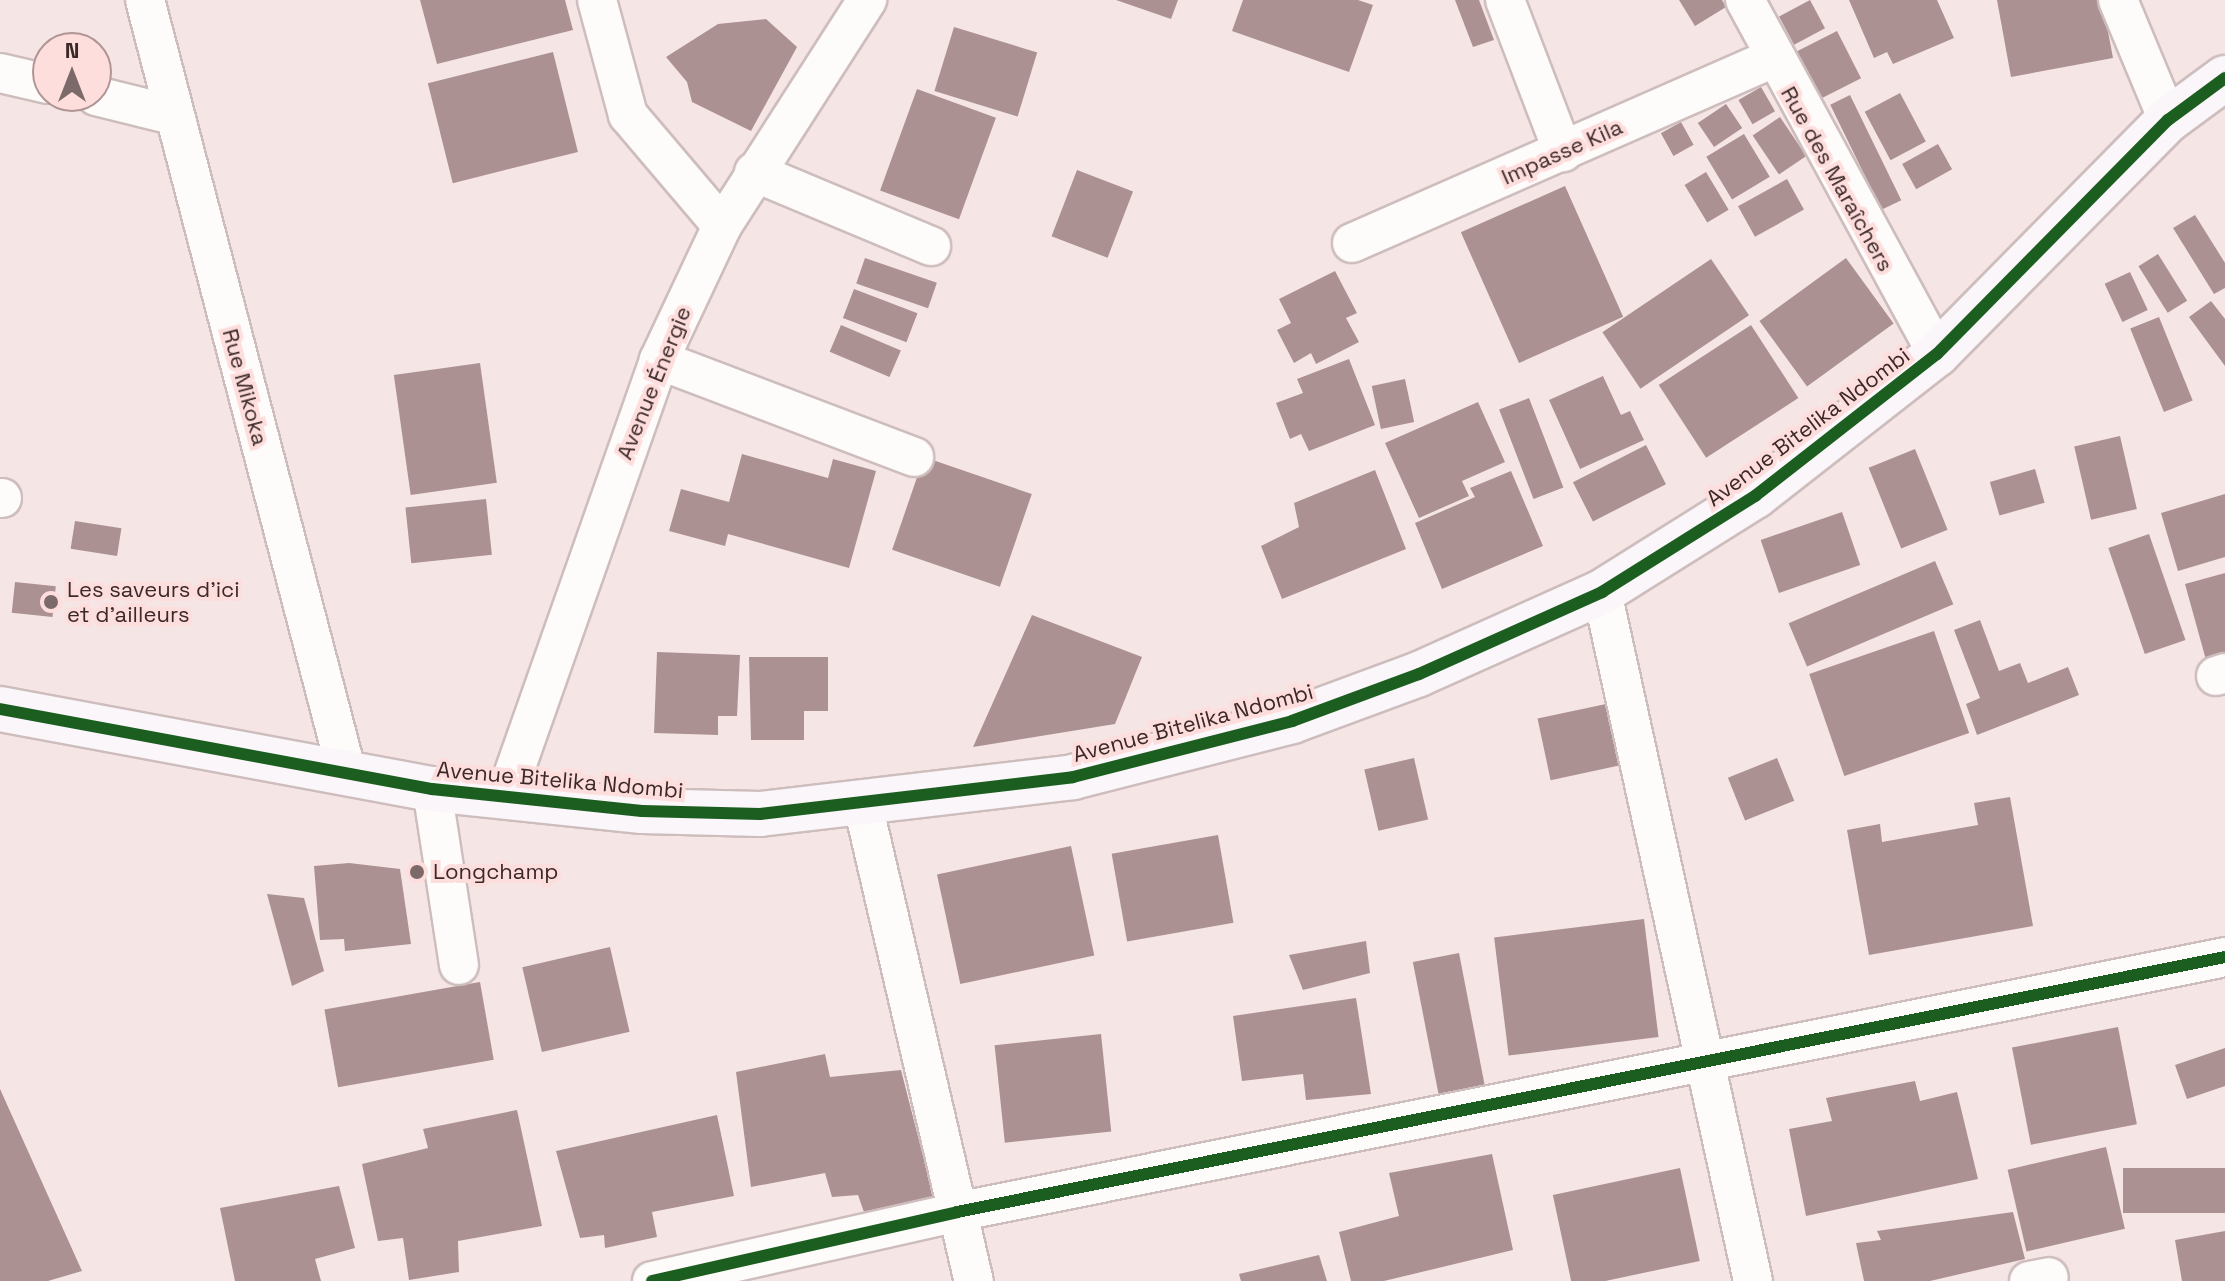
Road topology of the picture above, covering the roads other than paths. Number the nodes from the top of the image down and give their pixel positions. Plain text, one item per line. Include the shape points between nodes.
1 (145, 0) edge
2 (597, 0) edge
3 (867, 0) edge
4 (1505, 0) edge
5 (1745, 0) edge
6 (2118, 0) edge
7 (2225, 55) edge
8 (1771, 59) junction
9 (0, 73) edge
10 (32, 80) edge
11 (112, 100) edge
12 (2200, 100) edge
13 (173, 115) junction
14 (1563, 152) junction
15 (754, 172) junction
16 (722, 226) junction
17 (1352, 243) dead end
18 (931, 246) dead end
19 (1937, 354) junction
20 (659, 360) junction
21 (914, 457) dead end
22 (1602, 592) junction
23 (0, 709) edge
24 (347, 774) junction
25 (432, 789) junction
26 (505, 798) junction
27 (863, 805) junction
28 (2225, 957) edge
29 (459, 965) dead end
30 (1701, 1066) junction
31 (957, 1212) junction
32 (652, 1281) edge
33 (974, 1281) edge
34 (1753, 1281) edge

1 - 13 street, Rue Mikoka
2 - 16 street via 628,115
3 - 15 street, Avenue Énergie
4 - 14 street
5 - 8 street, Rue des Maraîchers
6 - 12 street
7 - 12 street, Avenue Bitelika Ndombi
8 - 14 street, Impasse Kila
8 - 19 street, Rue des Maraîchers
9 - 10 street
11 - 13 street
12 - 19 street, Avenue Bitelika Ndombi
13 - 24 street, Rue Mikoka
14 - 17 street, Impasse Kila
15 - 16 street, Avenue Énergie
15 - 18 street
16 - 20 street, Avenue Énergie
19 - 22 street, Avenue Bitelika Ndombi via 1755,496
20 - 21 street
20 - 26 street, Avenue Énergie
22 - 27 street, Avenue Bitelika Ndombi via 1419,674 1292,721 1073,777
22 - 30 street
23 - 24 street, Avenue Bitelika Ndombi
24 - 25 street, Avenue Bitelika Ndombi
25 - 26 street, Avenue Bitelika Ndombi
25 - 29 street
26 - 27 street, Avenue Bitelika Ndombi via 760,814
27 - 31 street
28 - 30 street
30 - 31 street
30 - 34 street
31 - 32 street
31 - 33 street

